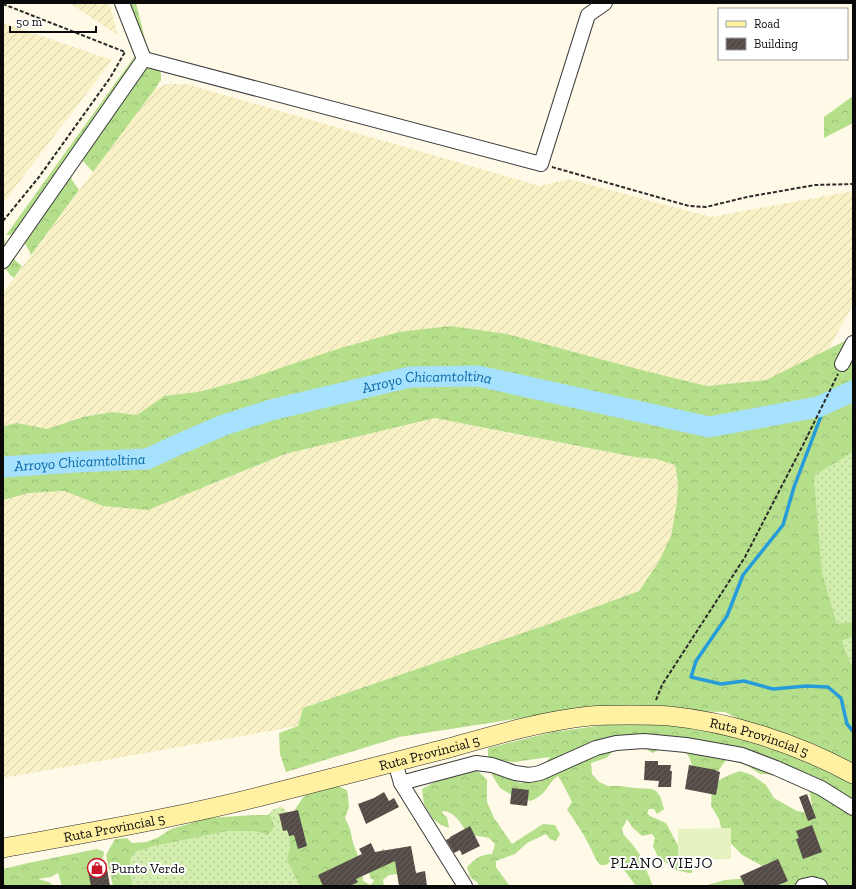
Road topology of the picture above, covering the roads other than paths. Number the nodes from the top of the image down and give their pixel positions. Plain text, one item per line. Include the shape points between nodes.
1 (122, 3) edge
2 (605, 3) edge
3 (144, 60) junction
4 (3, 261) edge
5 (853, 343) edge
6 (842, 364) road end
7 (395, 762) junction
8 (853, 774) edge
9 (401, 783) junction
10 (853, 808) edge
11 (3, 848) edge
12 (465, 886) edge
13 (803, 886) edge
14 (820, 886) edge

1 - 3 street
2 - 3 street via 588,15 541,164
3 - 4 street
5 - 6 street
7 - 8 main road, Ruta Provincial 5 via 532,726 591,716 650,715 699,720 736,728 803,750
7 - 9 street
7 - 11 main road, Ruta Provincial 5 via 195,812
9 - 10 street via 476,763 529,775 540,773 596,748 644,741 742,755 821,788
9 - 12 street
13 - 14 street

